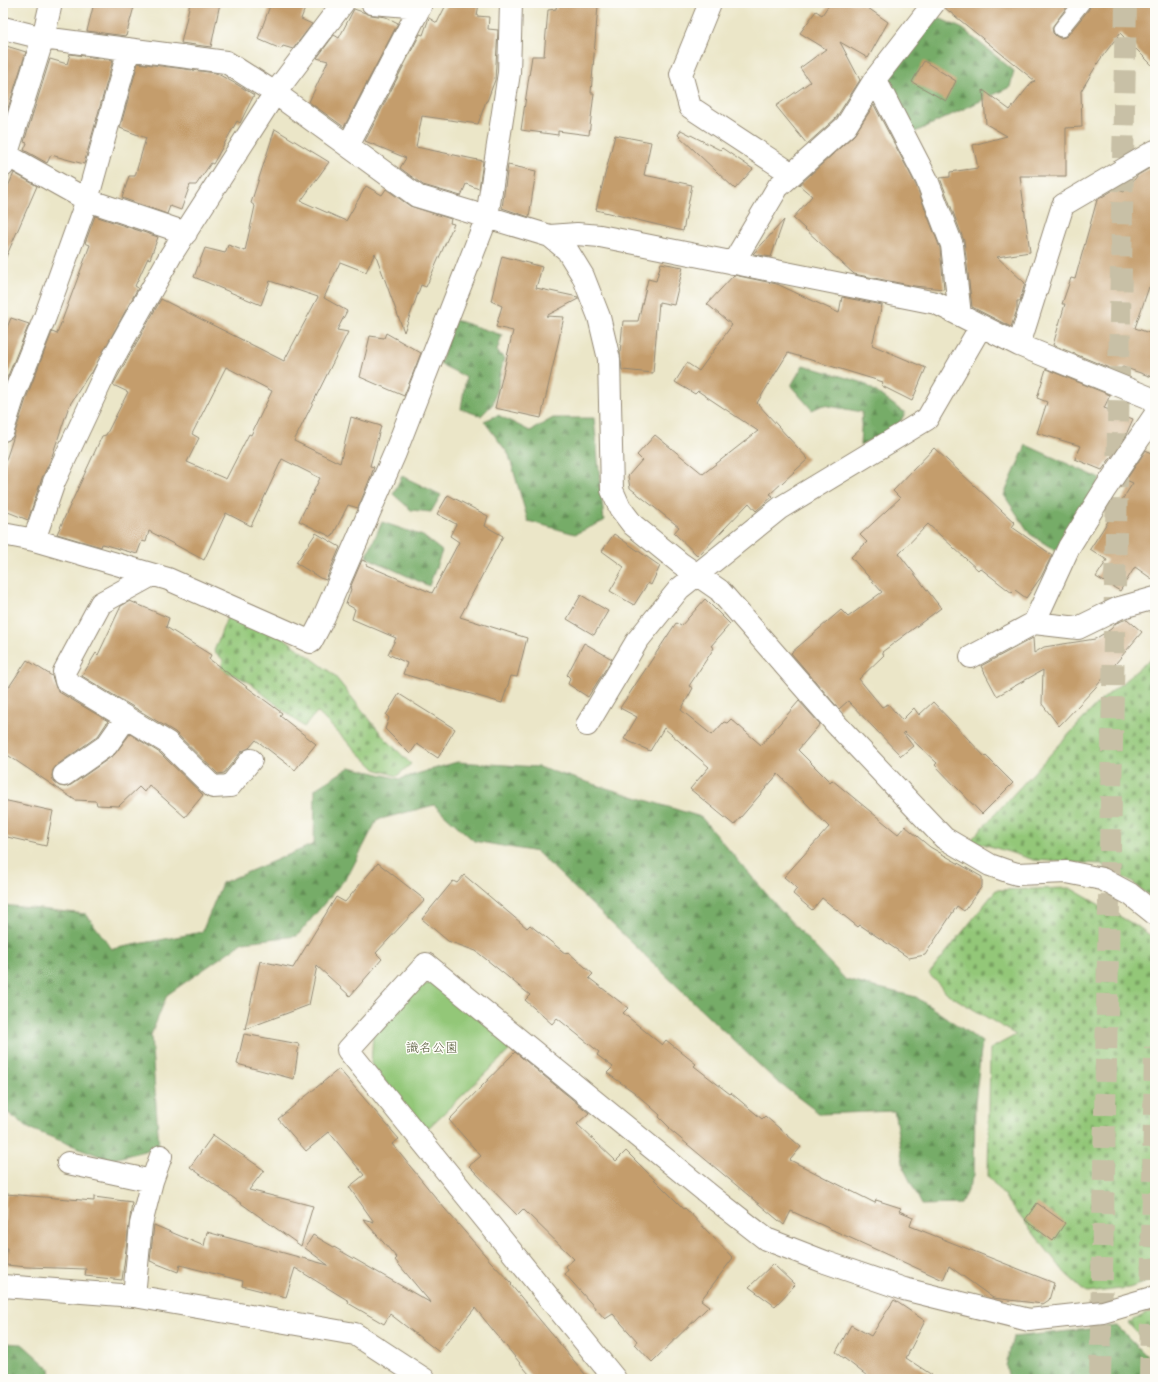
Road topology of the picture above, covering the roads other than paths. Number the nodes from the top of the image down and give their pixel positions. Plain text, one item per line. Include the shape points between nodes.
1 (52, 3) edge
2 (342, 3) edge
3 (372, 3) edge
4 (511, 3) edge
5 (710, 3) edge
6 (934, 3) edge
7 (1082, 3) edge
8 (420, 5) edge
9 (3, 28) edge
10 (1061, 29) dead end
11 (43, 38) junction
12 (129, 49) junction
13 (875, 79) junction
14 (275, 93) junction
15 (348, 146) junction
16 (1155, 151) edge
17 (4, 158) edge
18 (792, 174) junction
19 (87, 200) junction
20 (487, 217) junction
21 (186, 233) junction
22 (550, 236) junction
23 (733, 263) junction
24 (960, 315) junction
25 (980, 326) junction
26 (1019, 346) junction
27 (1155, 400) edge
28 (1155, 415) edge
29 (3, 430) edge
30 (3, 534) edge
31 (34, 540) junction
32 (696, 574) junction
33 (152, 575) junction
34 (1155, 598) edge
35 (1034, 623) junction
36 (971, 657) dead end
37 (126, 718) junction
38 (588, 725) dead end
39 (251, 760) dead end
40 (64, 775) dead end
41 (1155, 914) edge
42 (161, 1156) dead end
43 (68, 1163) dead end
44 (152, 1181) junction
45 (3, 1286) edge
46 (134, 1296) junction
47 (1155, 1297) edge
48 (424, 1379) edge
49 (615, 1379) edge

1 - 11 street
2 - 14 street
3 - 8 street
4 - 20 street via 509,73
5 - 18 street via 681,74 690,107
6 - 13 street
7 - 10 lane
8 - 15 street
9 - 11 street
11 - 12 street
11 - 17 street
12 - 14 street via 226,62
12 - 19 street
13 - 18 street via 846,126
13 - 24 street via 927,180 952,245
14 - 15 street
14 - 21 street
15 - 20 street via 417,196
16 - 26 street via 1063,204
17 - 19 street
18 - 23 street via 778,187
19 - 21 street
19 - 29 street
20 - 22 street
20 - 33 street via 395,453 322,621 310,642 168,579
21 - 31 street via 108,367 54,482
22 - 23 street via 587,234
22 - 32 street via 567,250 583,276 599,317 609,359 612,490 620,508 633,525
23 - 24 street via 936,303
24 - 25 street
25 - 26 street
25 - 32 street via 926,419 780,508
26 - 27 street
28 - 35 street via 1069,547
30 - 31 street
31 - 33 street
32 - 38 street via 679,589 637,641
32 - 41 street via 719,590 837,725 944,838 990,865 1017,874 1067,872 1102,879 1130,894
33 - 37 street via 101,603 64,672 66,681
34 - 35 street via 1119,608 1078,628
35 - 36 street
37 - 39 street via 168,743 213,787 230,786
37 - 40 street via 107,745
42 - 44 street
43 - 44 street
44 - 46 street via 141,1224
45 - 46 street
46 - 48 street via 355,1334
47 - 49 street via 1103,1312 1029,1320 904,1289 766,1239 426,964 348,1050

